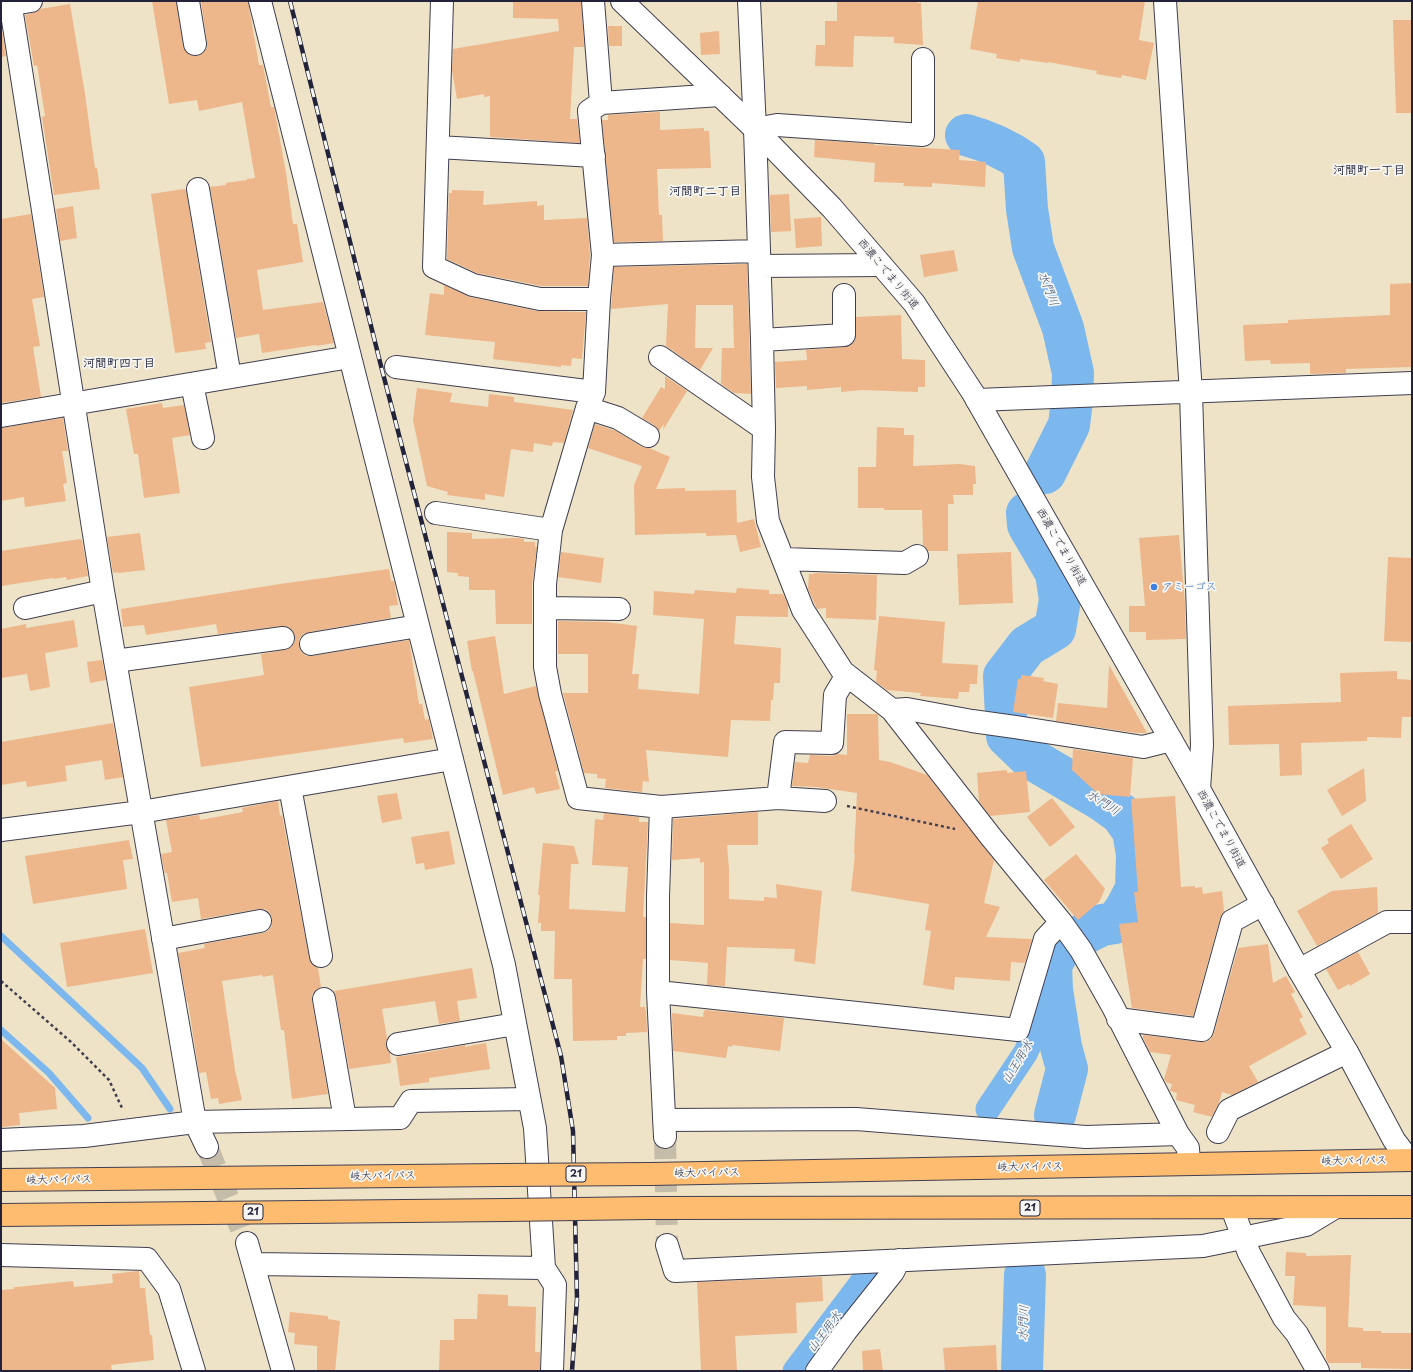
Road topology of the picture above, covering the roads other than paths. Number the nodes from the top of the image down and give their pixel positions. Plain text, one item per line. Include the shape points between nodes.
1 (188, 1) edge
2 (260, 1) edge
3 (442, 1) edge
4 (593, 1) edge
5 (622, 1) edge
6 (749, 1) edge
7 (1165, 1) edge
8 (13, 3) edge
9 (195, 44) dead end
10 (923, 59) dead end
11 (720, 95) junction
12 (601, 103) junction
13 (755, 129) junction
14 (438, 147) junction
15 (594, 156) junction
16 (198, 189) dead end
17 (603, 255) junction
18 (759, 258) junction
19 (881, 265) junction
20 (844, 295) dead end
21 (599, 299) junction
22 (762, 340) junction
23 (350, 357) junction
24 (660, 357) dead end
25 (396, 367) dead end
26 (230, 377) junction
27 (1412, 383) edge
28 (192, 384) junction
29 (1191, 393) junction
30 (590, 400) junction
31 (977, 400) junction
32 (73, 404) junction
33 (1, 416) edge
34 (764, 429) junction
35 (648, 436) dead end
36 (203, 438) dead end
37 (436, 513) dead end
38 (552, 530) junction
39 (917, 556) dead end
40 (783, 560) junction
41 (102, 590) junction
42 (25, 608) dead end
43 (545, 608) junction
44 (619, 609) dead end
45 (418, 626) junction
46 (283, 638) dead end
47 (311, 644) dead end
48 (115, 661) junction
49 (847, 675) junction
50 (892, 710) junction
51 (1171, 740) junction
52 (452, 760) junction
53 (290, 787) junction
54 (1199, 789) junction
55 (778, 798) junction
56 (825, 801) road end
57 (661, 807) junction
58 (141, 812) junction
59 (1, 830) edge
60 (1263, 904) junction
61 (260, 921) dead end
62 (1412, 922) edge
63 (1063, 924) junction
64 (163, 939) junction
65 (321, 956) dead end
66 (1299, 970) junction
67 (658, 992) junction
68 (324, 999) dead end
69 (1118, 1019) junction
70 (515, 1024) junction
71 (398, 1044) dead end
72 (1347, 1052) junction
73 (529, 1099) junction
74 (345, 1119) junction
75 (195, 1122) junction
76 (1218, 1132) dead end
77 (1178, 1134) junction
78 (1, 1140) edge
79 (207, 1147) tunnel mouth
80 (1410, 1160) edge
81 (1189, 1164) junction
82 (1, 1180) edge
83 (1412, 1207) edge
84 (1232, 1208) junction
85 (1334, 1208) junction
86 (1, 1215) edge
87 (1242, 1237) junction
88 (247, 1243) tunnel mouth
89 (667, 1245) tunnel mouth
90 (1, 1255) edge
91 (899, 1260) junction
92 (254, 1264) junction
93 (544, 1268) junction
94 (194, 1371) edge
95 (283, 1371) edge
96 (552, 1371) edge
97 (817, 1371) edge
98 (1318, 1371) edge

1 - 9 street
2 - 23 street
3 - 14 street
4 - 12 street
5 - 11 street, 西濃こでまり街道
6 - 13 street
7 - 29 street
8 - 32 street
10 - 13 street via 923,135 777,125
11 - 12 street
11 - 13 street, 西濃こでまり街道
12 - 15 street via 589,111
13 - 18 street
13 - 19 street, 西濃こでまり街道 via 832,208
14 - 15 street
14 - 21 street via 434,267 473,285 540,299
15 - 17 street
16 - 26 street
17 - 18 street
17 - 21 street
18 - 19 street
18 - 22 street
19 - 31 street, 西濃こでまり街道 via 914,303
20 - 22 street via 844,335
21 - 30 street
22 - 34 street
23 - 26 street
23 - 45 street
24 - 34 street
25 - 30 street
26 - 28 street
27 - 29 street
28 - 32 street
28 - 36 street
29 - 31 street
29 - 54 street via 1202,745
30 - 35 street
30 - 38 street
31 - 51 street, 西濃こでまり街道
32 - 33 street
32 - 41 street
34 - 40 street via 763,477 768,521
37 - 38 street
38 - 43 street via 545,584
39 - 40 street via 905,563
40 - 49 street via 803,610
41 - 42 street
41 - 48 street
43 - 44 street
43 - 57 street via 545,667 578,798
45 - 47 street
45 - 52 street
46 - 48 street
48 - 58 street
49 - 50 street
49 - 55 street via 835,695 832,744 784,742
50 - 51 street via 907,709 1144,747
50 - 63 street
51 - 54 street, 西濃こでまり街道
52 - 53 street
52 - 70 street via 504,965
53 - 58 street
53 - 65 street
54 - 60 street, 西濃こでまり街道
55 - 56 street
55 - 57 street
57 - 67 street
58 - 59 street
58 - 64 street
60 - 66 street, 西濃こでまり街道
60 - 69 street via 1232,921 1202,1030
61 - 64 street
62 - 66 street via 1387,922
63 - 67 street via 1044,939 1018,1030
63 - 69 street via 1081,950
64 - 75 street
66 - 72 street, 西濃こでまり街道
67 - 77 street via 665,1128 856,1119 1086,1136
68 - 74 street
69 - 77 street
70 - 71 street
70 - 73 street
72 - 76 street via 1229,1110
72 - 80 street, 西濃こでまり街道 via 1394,1140
73 - 74 street via 411,1100 400,1118
73 - 93 street via 535,1128
74 - 75 street
75 - 78 street via 84,1136
75 - 79 street
77 - 81 street via 1188,1148
80 - 81 highway, 岐大バイパス / 21
81 - 82 highway, 岐大バイパス / 21, bridge via 650,1174
83 - 85 highway, 21
84 - 85 highway, 21
84 - 86 highway, 21, bridge via 649,1208
84 - 87 street
85 - 87 street via 1306,1225
87 - 91 street via 1203,1246
87 - 98 street via 1284,1318 1297,1334
88 - 92 street
89 - 91 street via 675,1271
90 - 94 street via 147,1259 169,1289
91 - 97 street via 893,1272
92 - 93 street
92 - 95 street
93 - 96 street via 555,1285

